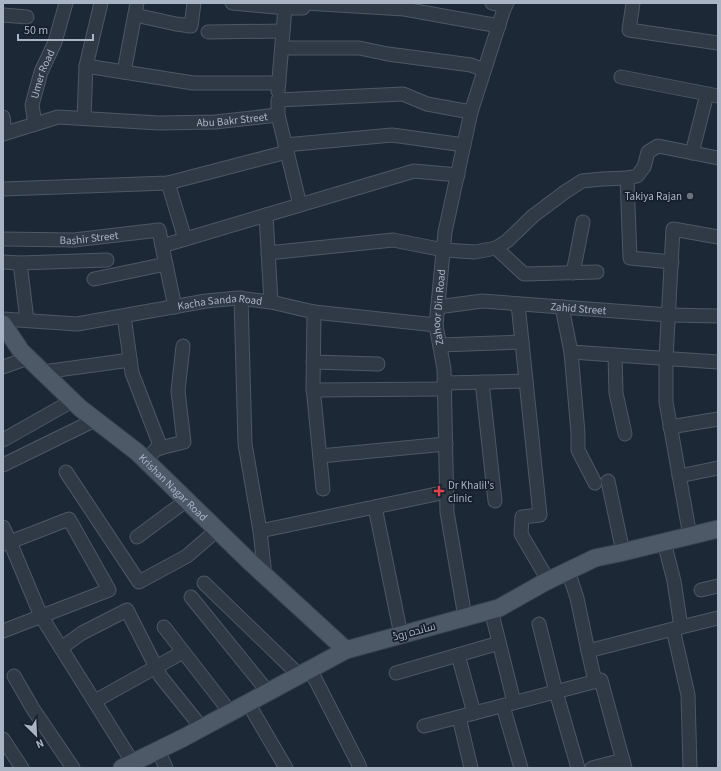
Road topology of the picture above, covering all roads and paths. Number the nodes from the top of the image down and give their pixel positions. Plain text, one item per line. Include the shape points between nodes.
1 (66, 3) edge
2 (101, 3) edge
3 (194, 3) edge
4 (232, 3) edge
5 (303, 3) edge
6 (492, 3) edge
7 (633, 3) edge
8 (506, 4) edge
9 (365, 5) edge
10 (400, 6) edge
11 (284, 8) junction
12 (136, 9) edge
13 (3, 15) edge
14 (26, 17) dead end
15 (498, 26) junction
16 (283, 31) junction
17 (208, 32) dead end
18 (718, 43) edge
19 (282, 48) junction
20 (86, 66) junction
21 (484, 70) junction
22 (124, 72) junction
23 (621, 77) dead end
24 (279, 83) junction
25 (713, 95) edge
26 (278, 100) junction
27 (471, 112) junction
28 (278, 115) junction
29 (3, 117) edge
30 (84, 118) junction
31 (35, 124) junction
32 (4, 133) edge
33 (464, 146) junction
34 (286, 149) junction
35 (692, 153) junction
36 (718, 158) edge
37 (458, 175) junction
38 (627, 178) junction
39 (168, 183) junction
40 (3, 189) edge
41 (300, 205) junction
42 (266, 215) junction
43 (583, 222) dead end
44 (718, 237) edge
45 (3, 238) edge
46 (185, 239) junction
47 (162, 246) junction
48 (496, 248) junction
49 (444, 250) junction
50 (268, 253) junction
51 (107, 260) dead end
52 (3, 262) edge
53 (672, 262) junction
54 (20, 264) junction
55 (166, 264) junction
56 (597, 272) dead end
57 (574, 273) junction
58 (94, 279) dead end
59 (241, 298) junction
60 (271, 302) junction
61 (518, 304) junction
62 (175, 307) junction
63 (438, 307) junction
64 (562, 307) junction
65 (314, 312) junction
66 (669, 315) junction
67 (124, 316) junction
68 (718, 316) edge
69 (3, 319) edge
70 (27, 320) junction
71 (3, 324) edge
72 (436, 325) junction
73 (522, 342) junction
74 (440, 345) junction
75 (183, 346) dead end
76 (571, 352) junction
77 (718, 354) edge
78 (615, 355) junction
79 (28, 358) junction
80 (666, 358) junction
81 (130, 360) junction
82 (313, 362) junction
83 (718, 362) edge
84 (378, 364) dead end
85 (3, 367) edge
86 (718, 369) edge
87 (43, 372) junction
88 (526, 381) junction
89 (482, 382) junction
90 (445, 386) junction
91 (313, 390) junction
92 (72, 401) junction
93 (718, 419) edge
94 (96, 420) junction
95 (670, 427) junction
96 (625, 434) dead end
97 (3, 440) edge
98 (446, 444) junction
99 (161, 448) junction
100 (320, 456) junction
101 (146, 461) junction
102 (3, 465) edge
103 (718, 468) edge
104 (66, 472) dead end
105 (679, 476) junction
106 (608, 481) dead end
107 (595, 484) dead end
108 (323, 489) dead end
109 (446, 492) junction
110 (187, 500) junction
111 (495, 501) dead end
112 (375, 507) junction
113 (3, 526) edge
114 (718, 529) edge
115 (217, 530) junction
116 (260, 532) junction
117 (690, 536) junction
118 (137, 537) dead end
119 (664, 542) junction
120 (6, 543) edge
121 (623, 552) junction
122 (568, 571) junction
123 (266, 576) junction
124 (548, 580) junction
125 (204, 583) dead end
126 (718, 586) edge
127 (701, 590) dead end
128 (191, 597) dead end
129 (491, 610) junction
130 (41, 616) junction
131 (465, 617) junction
132 (718, 618) edge
133 (539, 624) dead end
134 (164, 627) dead end
135 (677, 628) junction
136 (3, 631) edge
137 (401, 635) junction
138 (499, 643) junction
139 (61, 648) junction
140 (346, 650) junction
141 (588, 651) junction
142 (183, 652) junction
143 (458, 655) junction
144 (156, 667) junction
145 (304, 672) junction
146 (396, 673) dead end
147 (14, 676) dead end
148 (595, 681) junction
149 (268, 692) junction
150 (556, 692) junction
151 (95, 701) junction
152 (248, 703) junction
153 (509, 704) junction
154 (230, 712) junction
155 (474, 713) junction
156 (458, 717) junction
157 (424, 726) dead end
158 (202, 728) junction
159 (3, 739) edge
160 (158, 750) junction
161 (624, 764) edge
162 (128, 765) edge
163 (22, 768) edge
164 (72, 768) edge
165 (166, 768) edge
166 (286, 768) edge
167 (360, 768) edge
168 (471, 768) edge
169 (521, 768) edge
170 (578, 768) edge
171 (592, 768) edge
172 (690, 768) edge

1 - 31 street, Umer Road via 32,105
2 - 20 street
3 - 12 street via 191,26 176,24
4 - 11 street
5 - 9 street
5 - 11 street via 302,8
6 - 8 street
7 - 18 street via 629,30
8 - 15 street, Zahoor Din Road
9 - 10 street
10 - 15 street
11 - 16 street
12 - 22 street
13 - 14 street
15 - 21 street, Zahoor Din Road
16 - 17 street
16 - 19 street
19 - 21 street via 359,48 471,65
19 - 24 street
20 - 22 street
20 - 30 street
21 - 27 street, Zahoor Din Road
22 - 24 street via 193,83
23 - 25 street
24 - 26 street
25 - 35 street
26 - 27 street, Abu Bakr Street via 402,94 427,104
26 - 28 street, Abu Bakr Street
27 - 33 street, Zahoor Din Road
28 - 30 street, Abu Bakr Street via 215,122 158,123
28 - 34 street
29 - 32 street
30 - 31 street, Abu Bakr Street via 58,117
31 - 32 street, Abu Bakr Street
33 - 34 street via 392,135
33 - 37 street, Zahoor Din Road
34 - 39 street
34 - 41 street
35 - 36 street
35 - 38 street via 658,146 648,152 644,168 637,176
37 - 41 street via 414,171
37 - 49 street, Zahoor Din Road via 445,232
38 - 48 street via 582,181 533,216
38 - 53 street via 630,258
39 - 40 street
39 - 46 street
41 - 42 street
42 - 46 street
42 - 50 street
43 - 57 street
44 - 53 street via 674,229
45 - 47 street, Bashir Street via 74,240 159,230
46 - 47 street
47 - 55 street
48 - 49 street via 474,252
48 - 57 street via 524,274
49 - 50 street via 393,240
49 - 63 street, Zahoor Din Road
50 - 60 street
51 - 54 street
52 - 54 street
53 - 66 street
54 - 70 street
55 - 58 street
55 - 62 street
56 - 57 street
59 - 60 street, Kacha Sanda Road
59 - 62 street, Kacha Sanda Road
59 - 116 street via 245,444
60 - 65 street, Kacha Sanda Road
61 - 63 street, Zahid Street via 482,301
61 - 64 street, Zahid Street
61 - 73 street
62 - 67 street, Kacha Sanda Road
63 - 72 street, Zahoor Din Road
64 - 66 street, Zahid Street
64 - 76 street
65 - 72 street, Kacha Sanda Road
65 - 82 street
66 - 68 street, Zahid Street
66 - 80 street
67 - 70 street, Kacha Sanda Road via 77,324
67 - 81 street
69 - 70 street, Kacha Sanda Road
71 - 79 main road, Krishan Nagar Road
72 - 74 street, Zahoor Din Road
73 - 74 street
73 - 88 street
74 - 90 street, Zahoor Din Road
75 - 99 street via 178,391 184,442
76 - 78 street
76 - 107 street via 578,450
77 - 83 street
78 - 80 street
78 - 96 street via 616,393
79 - 85 street
79 - 87 main road, Krishan Nagar Road
80 - 83 street
80 - 95 street via 666,402
81 - 87 street
81 - 99 street via 132,373
82 - 84 street
82 - 91 street
83 - 86 street
87 - 92 main road, Krishan Nagar Road
88 - 89 street
88 - 124 street via 540,515 522,517 521,534
89 - 90 street
89 - 111 street
90 - 91 street
90 - 98 street, Zahoor Din Road
91 - 100 street
92 - 94 main road, Krishan Nagar Road
92 - 97 street
93 - 95 street
94 - 101 main road, Krishan Nagar Road
94 - 102 street
95 - 105 street
98 - 100 street
98 - 109 street, Zahoor Din Road
99 - 101 street via 156,449
100 - 108 street
101 - 110 main road, Krishan Nagar Road
103 - 105 street
104 - 115 street via 139,582 187,556
105 - 117 street
106 - 121 street
109 - 112 street
109 - 131 street, Zahoor Din Road via 446,512
110 - 115 main road, Krishan Nagar Road
110 - 118 street
112 - 116 street
112 - 137 street
113 - 120 street
114 - 117 main road, ساندہ روڈ
115 - 123 main road, Krishan Nagar Road
116 - 123 street
117 - 119 main road, ساندہ روڈ
119 - 121 main road, ساندہ روڈ
119 - 135 street via 674,581
120 - 130 street
120 - 130 street via 69,518 109,590
121 - 122 main road, ساندہ روڈ via 595,558
122 - 124 main road, ساندہ روڈ
122 - 141 street via 577,598
123 - 140 main road, Krishan Nagar Road
124 - 129 main road, ساندہ روڈ
125 - 145 street
126 - 127 street
128 - 149 street
129 - 131 main road, ساندہ روڈ
129 - 138 street
130 - 136 street
130 - 139 street
131 - 137 main road, ساندہ روڈ
132 - 135 street
133 - 150 street
134 - 142 street
135 - 141 street
135 - 172 street via 688,694
137 - 140 main road, ساندہ روڈ
138 - 143 street
138 - 153 street
139 - 144 street via 82,633 127,610
139 - 151 street
140 - 145 main road, ساندہ روڈ
141 - 148 street
142 - 144 street
142 - 154 street
143 - 146 street
143 - 155 street
144 - 151 street
144 - 158 street via 161,677
145 - 149 main road, ساندہ روڈ
145 - 167 street
147 - 164 street
148 - 150 street
148 - 161 street via 601,680
149 - 152 main road, ساندہ روڈ
150 - 153 street
150 - 170 street
151 - 162 street
152 - 154 main road, ساندہ روڈ
152 - 166 street
153 - 155 street
153 - 169 street
154 - 158 main road, ساندہ روڈ
155 - 156 street
156 - 157 street
156 - 168 street
158 - 160 main road, ساندہ روڈ
159 - 163 street
160 - 162 main road, ساندہ روڈ
160 - 165 street
161 - 171 street

